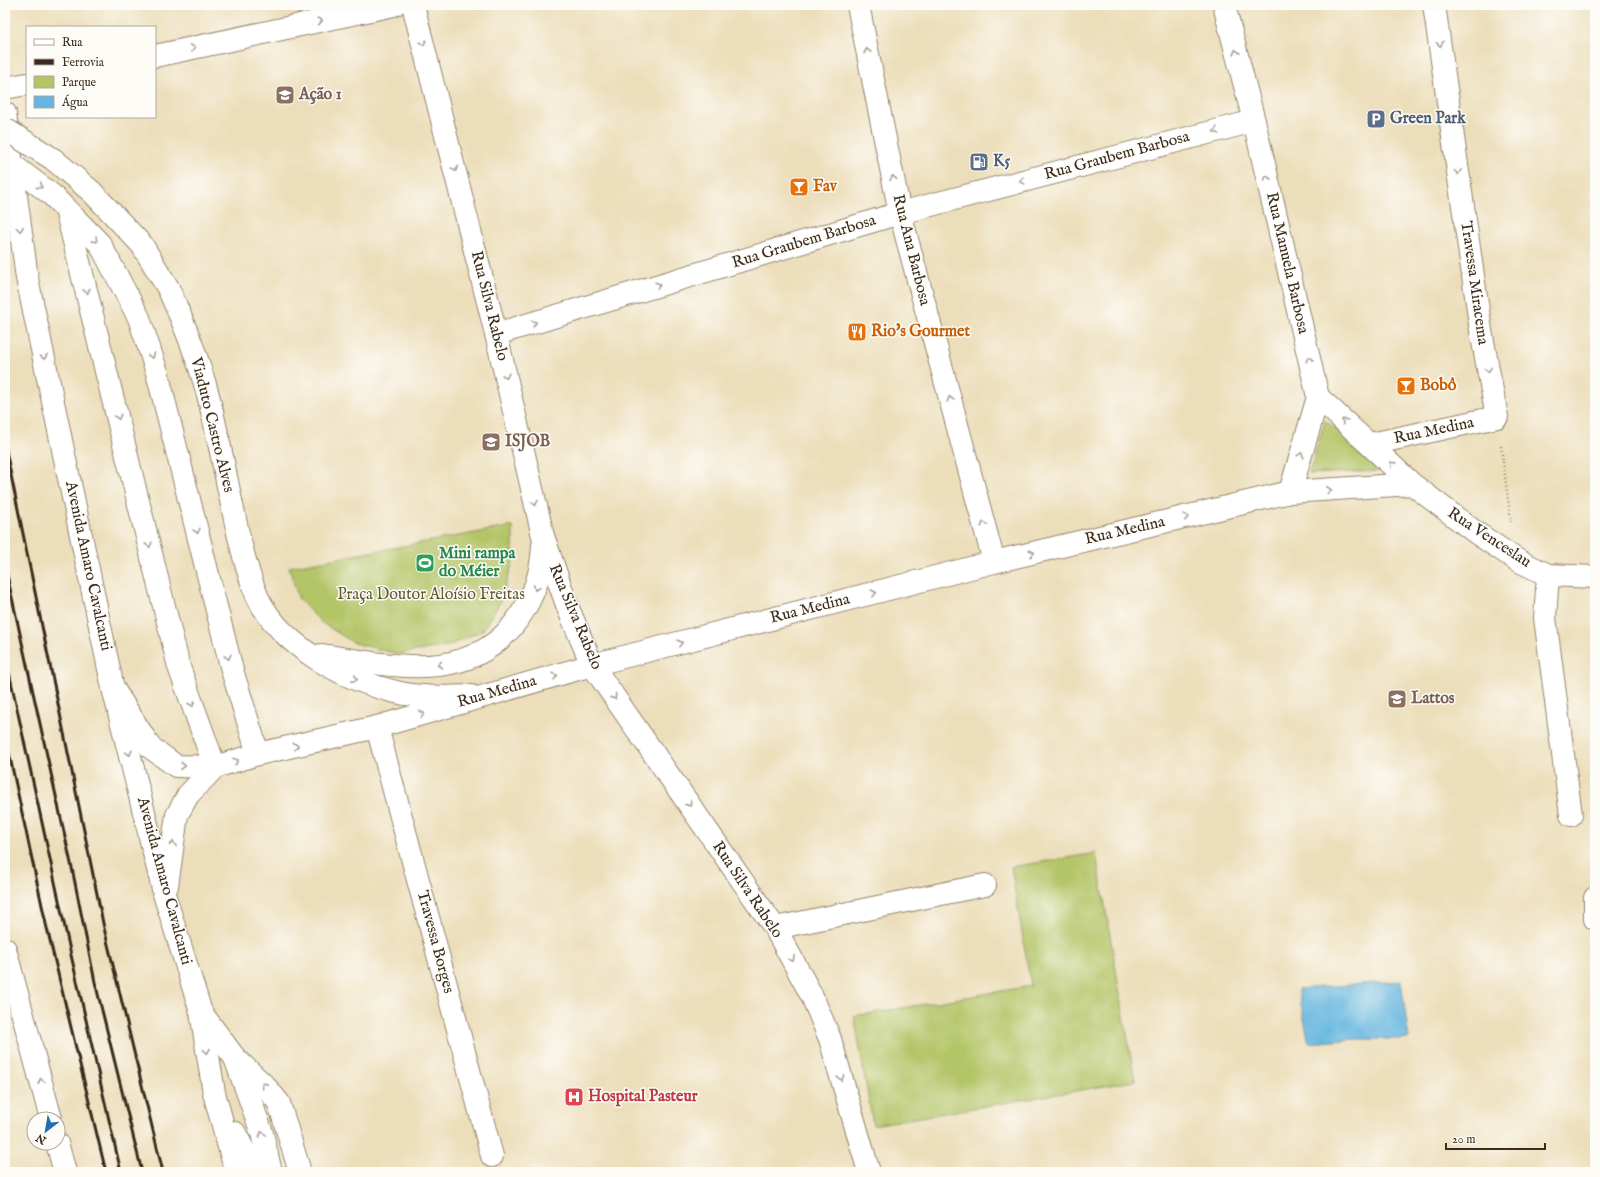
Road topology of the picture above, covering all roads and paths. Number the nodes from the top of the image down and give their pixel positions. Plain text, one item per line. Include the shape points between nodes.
1 (394, 5) edge
2 (413, 5) edge
3 (858, 5) edge
4 (1224, 5) edge
5 (1434, 5) edge
6 (156, 56) edge
7 (26, 84) edge
8 (5, 88) edge
9 (5, 113) edge
10 (1254, 121) junction
11 (5, 129) edge
12 (10, 163) junction
13 (67, 213) junction
14 (900, 213) junction
15 (496, 334) junction
16 (1318, 397) junction
17 (1497, 417) junction
18 (1371, 444) junction
19 (1412, 484) junction
20 (1290, 492) junction
21 (543, 536) junction
22 (1517, 560) junction
23 (994, 562) junction
24 (1548, 575) junction
25 (1595, 577) edge
26 (309, 654) junction
27 (592, 665) junction
28 (113, 688) junction
29 (490, 695) junction
30 (377, 727) junction
31 (258, 754) junction
32 (215, 767) junction
33 (1571, 815) dead end
34 (985, 885) dead end
35 (165, 897) junction
36 (1595, 898) edge
37 (1595, 919) edge
38 (775, 928) junction
39 (5, 949) edge
40 (201, 1012) junction
41 (235, 1058) junction
42 (214, 1093) junction
43 (49, 1111) edge
44 (59, 1151) edge
45 (492, 1156) dead end
46 (65, 1172) edge
47 (236, 1172) edge
48 (255, 1172) edge
49 (271, 1172) edge
50 (300, 1172) edge
51 (869, 1172) edge

6 -> 1 street
2 -> 15 street, Rua Silva Rabelo
14 -> 3 street, Rua Ana Barbosa
10 -> 4 street, Rua Manuela Barbosa
5 -> 17 street, Travessa Miracema via 1481,331
7 - 8 street
9 - 12 street, Avenida Amaro Cavalcanti
10 -> 14 street, Rua Graubem Barbosa
16 -> 10 street, Rua Manuela Barbosa
11 - 26 street, Viaduto Castro Alves, bridge via 53,159 92,192 142,245 168,288 194,348 208,396 247,570 258,599 273,620 299,648
12 -> 13 street via 52,196
12 -> 28 street, Avenida Amaro Cavalcanti via 26,278
13 -> 31 street via 100,244 139,318 157,372 232,670
13 -> 32 street via 179,667
15 -> 14 street, Rua Graubem Barbosa
23 -> 14 street, Rua Ana Barbosa
15 -> 21 street, Rua Silva Rabelo
18 -> 16 street
20 -> 16 street
17 - 18 street, Rua Medina
17 - 22 path
19 -> 18 street
20 -> 19 street, Rua Medina
19 - 22 street, Rua Venceslau
23 -> 20 street, Rua Medina
21 -> 26 street, Viaduto Castro Alves via 543,562 538,582 527,606 511,630 471,658 444,666 412,668
21 - 27 street, Rua Silva Rabelo via 568,608
22 - 24 street, Rua Venceslau
27 -> 23 street, Rua Medina
24 - 25 street, Rua Venceslau
24 - 33 street via 1545,618
26 -> 29 street, Viaduto Castro Alves via 357,680 397,693 442,697
29 -> 27 street, Rua Medina
27 -> 38 street, Rua Silva Rabelo
28 -> 32 street, Rua Medina via 150,747 176,766
28 -> 35 street, Avenida Amaro Cavalcanti
30 -> 29 street, Rua Medina
31 -> 30 street, Rua Medina
30 - 45 street, Travessa Borges
32 -> 31 street, Rua Medina
35 -> 32 street, Rua Medina via 177,815 188,795
34 - 38 street
35 - 40 street, Avenida Amaro Cavalcanti
36 - 37 street
38 -> 51 street, Rua Silva Rabelo via 812,996 830,1040
43 -> 39 street
40 - 41 street, Avenida Amaro Cavalcanti
40 -> 42 street, Avenida Amaro Cavalcanti
49 -> 41 street, Avenida Amaro Cavalcanti via 262,1133
50 -> 41 street via 279,1103 264,1084
42 - 47 street, Avenida Amaro Cavalcanti
42 - 48 street
44 - 46 street

